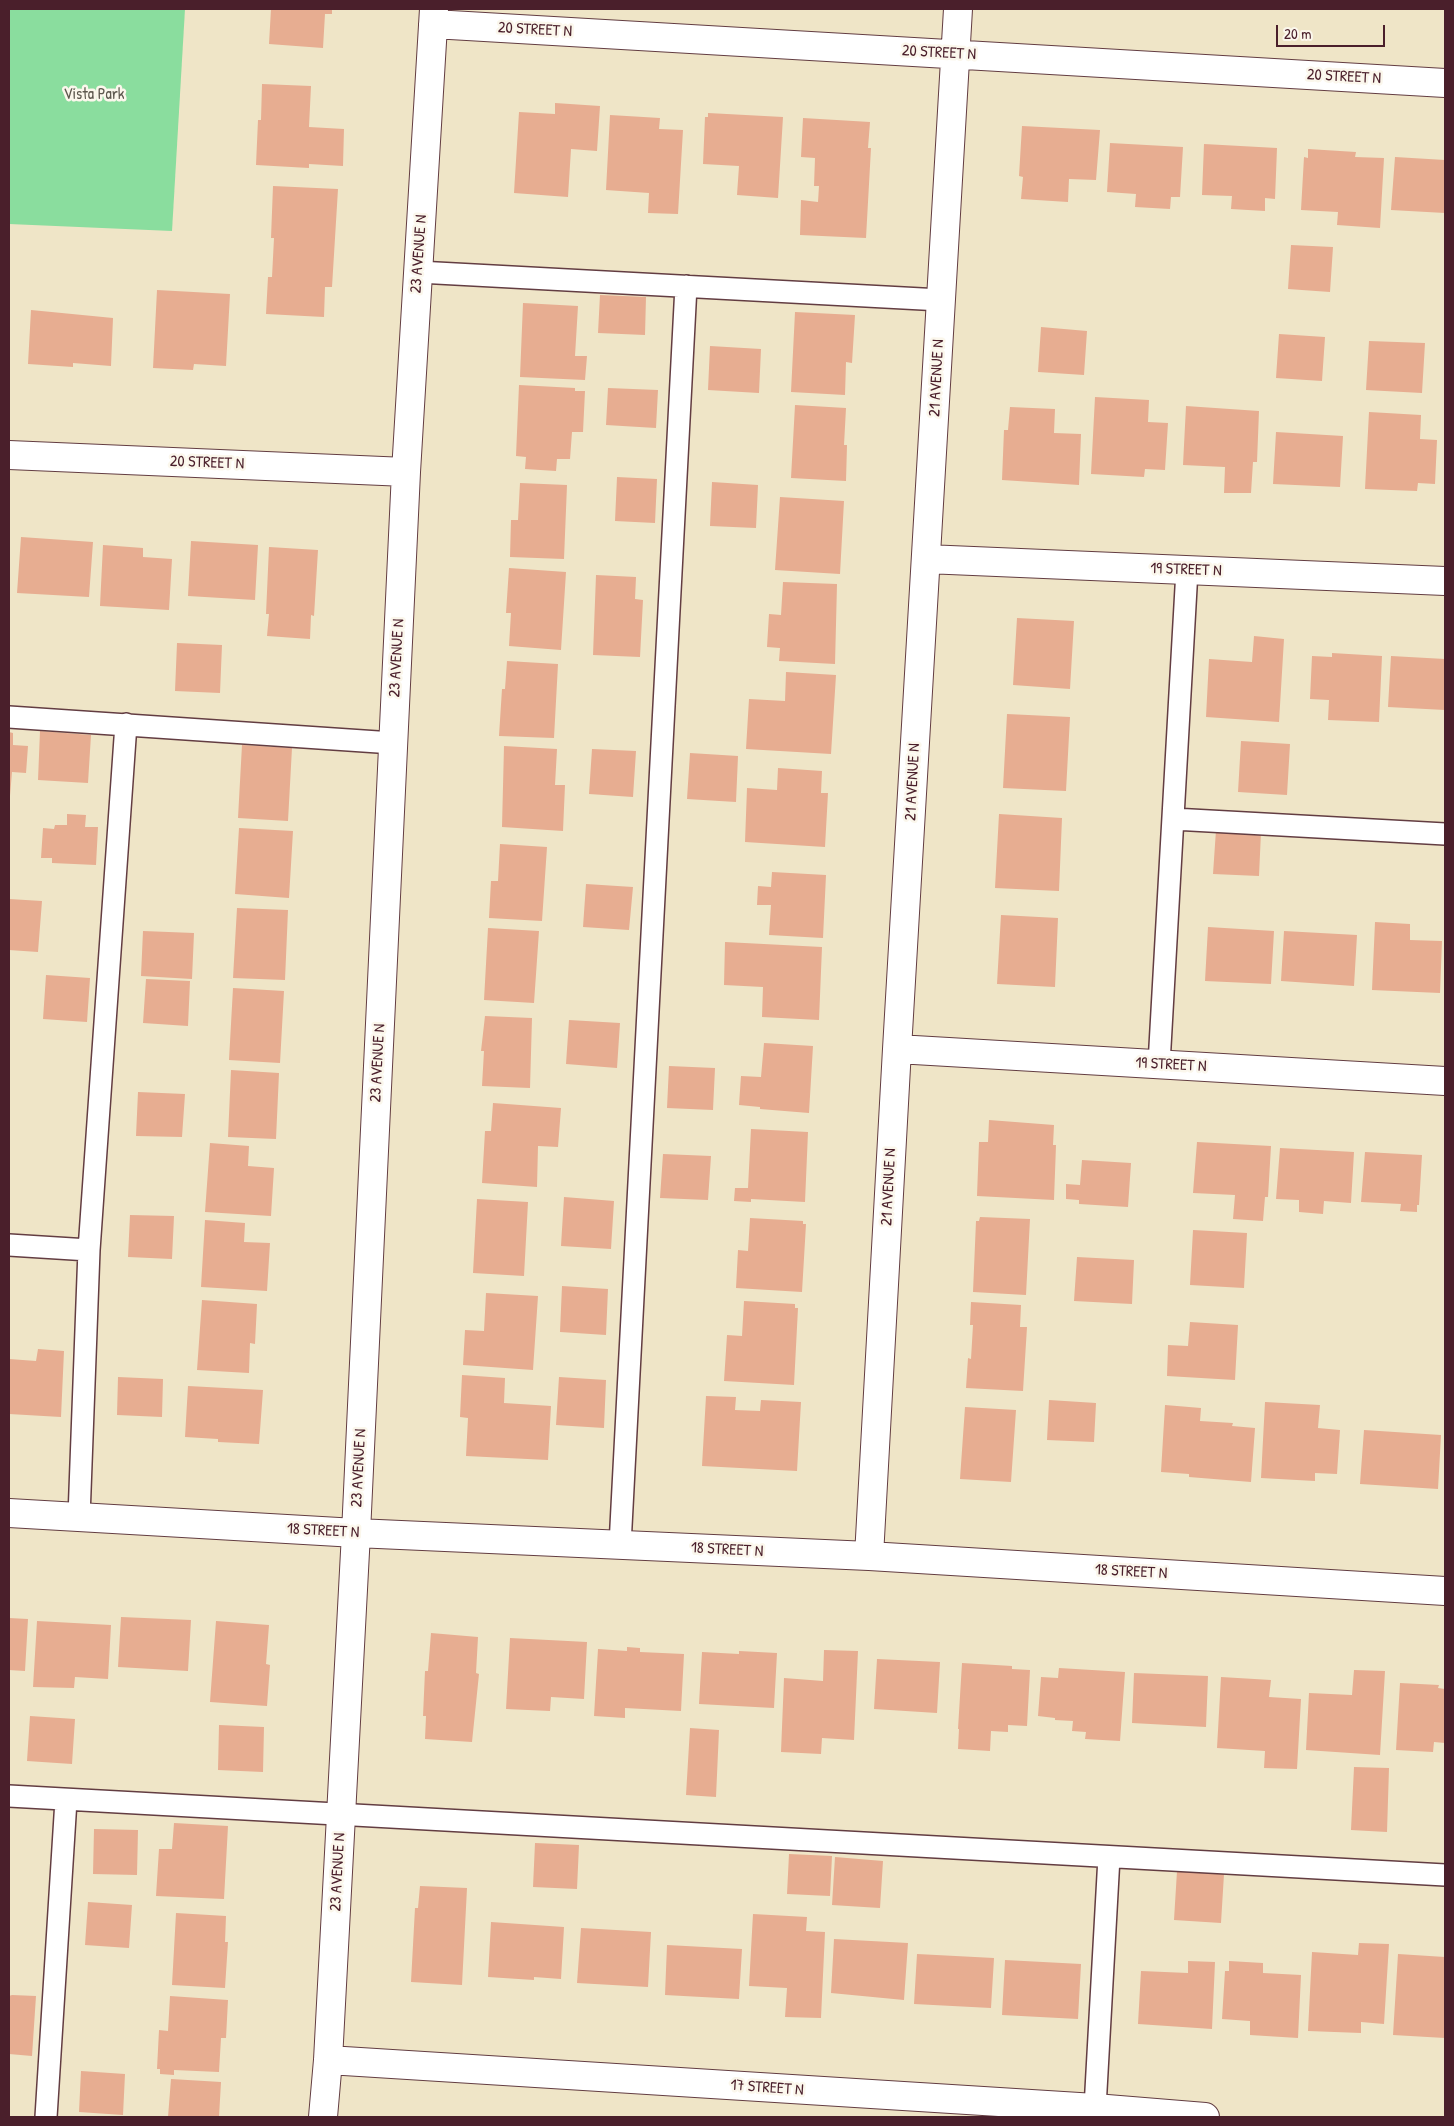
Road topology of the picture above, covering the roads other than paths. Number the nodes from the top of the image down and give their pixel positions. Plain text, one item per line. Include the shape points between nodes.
1 (958, 9) edge
2 (434, 16) edge
3 (956, 54) junction
4 (1445, 83) edge
5 (418, 272) junction
6 (686, 286) junction
7 (941, 300) junction
8 (9, 455) edge
9 (406, 472) junction
10 (926, 559) junction
11 (1187, 570) junction
12 (1445, 580) edge
13 (9, 717) edge
14 (126, 724) junction
15 (393, 743) junction
16 (1173, 819) junction
17 (1445, 834) edge
18 (897, 1049) junction
19 (1160, 1064) junction
20 (1445, 1081) edge
21 (9, 1245) edge
22 (89, 1250) junction
23 (9, 1513) edge
24 (78, 1517) junction
25 (356, 1533) junction
26 (620, 1545) junction
27 (869, 1556) junction
28 (1445, 1591) edge
29 (9, 1796) edge
30 (66, 1800) junction
31 (341, 1816) junction
32 (1109, 1857) junction
33 (1445, 1875) edge
34 (328, 2060) junction
35 (1095, 2108) junction
36 (46, 2117) edge
37 (322, 2117) edge
38 (1205, 2117) edge

1 - 3 street, 21 AVENUE N
2 - 3 street, 20 STREET N
2 - 5 street, 23 AVENUE N
3 - 4 street, 20 STREET N
3 - 7 street, 21 AVENUE N
5 - 6 lane
5 - 9 street, 23 AVENUE N
6 - 7 lane
6 - 26 lane
7 - 10 street, 21 AVENUE N
8 - 9 street, 20 STREET N
9 - 15 street, 23 AVENUE N
10 - 11 street, 19 STREET N
10 - 18 street, 21 AVENUE N
11 - 12 street, 19 STREET N
11 - 16 lane
13 - 14 lane
14 - 15 lane
14 - 22 lane
15 - 25 street, 23 AVENUE N
16 - 17 lane
16 - 19 lane
18 - 19 street, 19 STREET N
18 - 27 street, 21 AVENUE N
19 - 20 street, 19 STREET N
21 - 22 lane
22 - 24 lane
23 - 24 street, 18 STREET N
24 - 25 street, 18 STREET N
25 - 26 street, 18 STREET N
25 - 31 street, 23 AVENUE N
26 - 27 street, 18 STREET N
27 - 28 street, 18 STREET N
29 - 30 lane
30 - 31 lane
30 - 36 lane
31 - 32 lane
31 - 34 street, 23 AVENUE N
32 - 33 lane
32 - 35 lane
34 - 35 street, 17 STREET N
34 - 37 street, 23 AVENUE N
35 - 38 street, 17 STREET N

